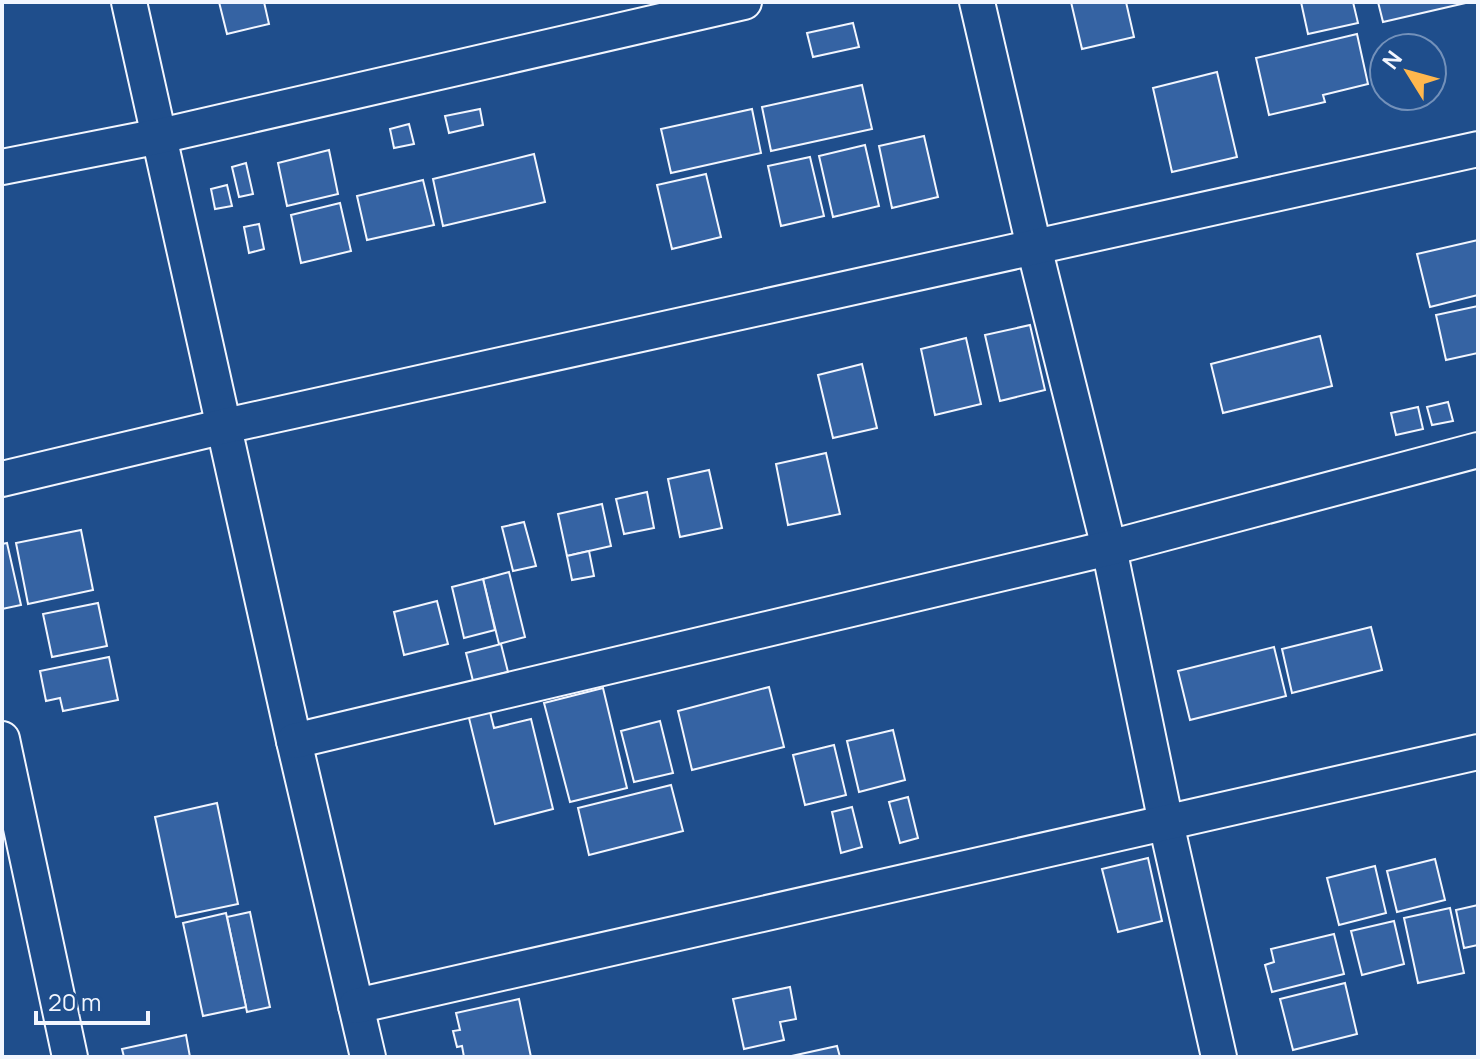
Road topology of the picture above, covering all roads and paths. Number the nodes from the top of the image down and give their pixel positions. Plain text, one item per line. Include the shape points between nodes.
1 (129, 2) edge
2 (744, 2) edge
3 (977, 2) edge
4 (702, 7) edge
5 (160, 136) junction
6 (1478, 149) edge
7 (2, 167) edge
8 (1034, 247) junction
9 (225, 426) junction
10 (1478, 450) edge
11 (2, 479) edge
12 (1109, 548) junction
13 (2, 739) edge
14 (294, 741) junction
15 (1478, 752) edge
16 (1166, 823) junction
17 (356, 1006) junction
18 (70, 1057) edge
19 (368, 1057) edge
20 (1219, 1057) edge

1 - 5 street
2 - 4 street
3 - 8 street
4 - 5 street
5 - 7 street
5 - 9 street
6 - 8 street
8 - 9 street
8 - 12 street
9 - 11 street
9 - 14 street
10 - 12 street
12 - 14 street
12 - 16 street
13 - 18 street
14 - 17 street
15 - 16 street
16 - 17 street
16 - 20 street
17 - 19 street

